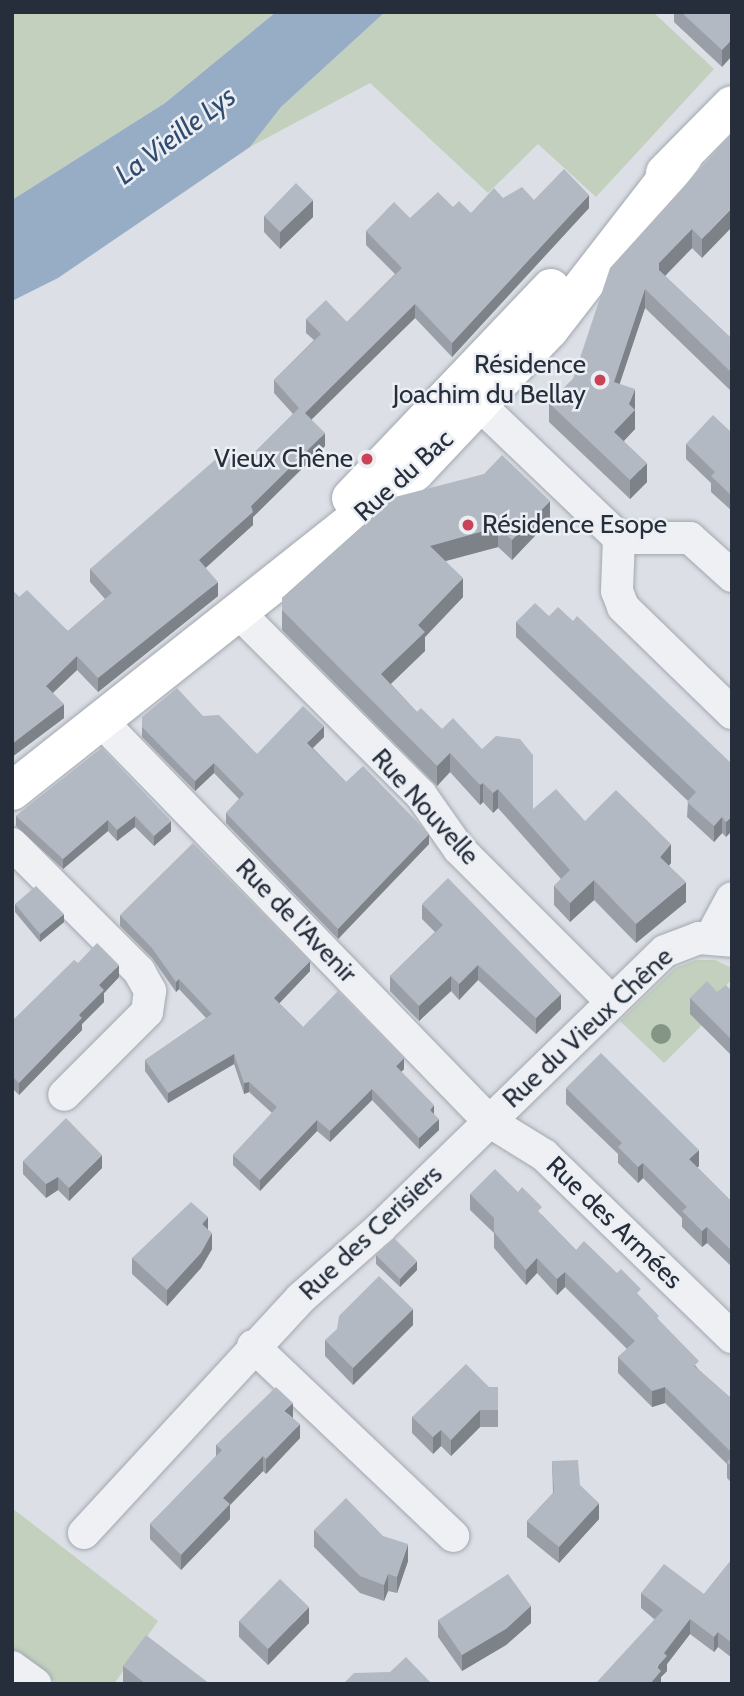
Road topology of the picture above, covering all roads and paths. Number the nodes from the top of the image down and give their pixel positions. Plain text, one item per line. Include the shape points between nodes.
1 (732, 105) edge
2 (469, 396) junction
3 (619, 538) junction
4 (732, 576) edge
5 (239, 613) junction
6 (732, 713) edge
7 (102, 722) junction
8 (12, 791) edge
9 (12, 844) edge
10 (732, 898) edge
11 (721, 939) edge
12 (611, 1001) junction
13 (64, 1095) dead end
14 (489, 1121) junction
15 (732, 1337) edge
16 (253, 1346) junction
17 (85, 1533) dead end
18 (453, 1536) dead end
19 (12, 1667) edge
20 (35, 1684) edge

1 - 2 main road, Rue du Bac via 591,269 549,330
2 - 3 street
2 - 5 main road, Rue du Bac via 402,484
3 - 4 street via 683,536 698,543
3 - 6 street via 617,591 622,607
5 - 7 main road, Rue du Bac
5 - 12 street, Rue Nouvelle via 421,796 460,849
7 - 8 main road, Rue du Bac
7 - 14 street, Rue de l'Avenir
9 - 13 street via 139,971 150,991 147,1012
10 - 11 street
11 - 12 street, Rue du Vieux Chêne via 687,940 665,951
12 - 14 street, Rue du Vieux Chêne
14 - 15 street, Rue des Armées via 544,1155
14 - 16 street, Rue des Cerisiers
16 - 17 street, Rue des Cerisiers
16 - 18 street
19 - 20 street

